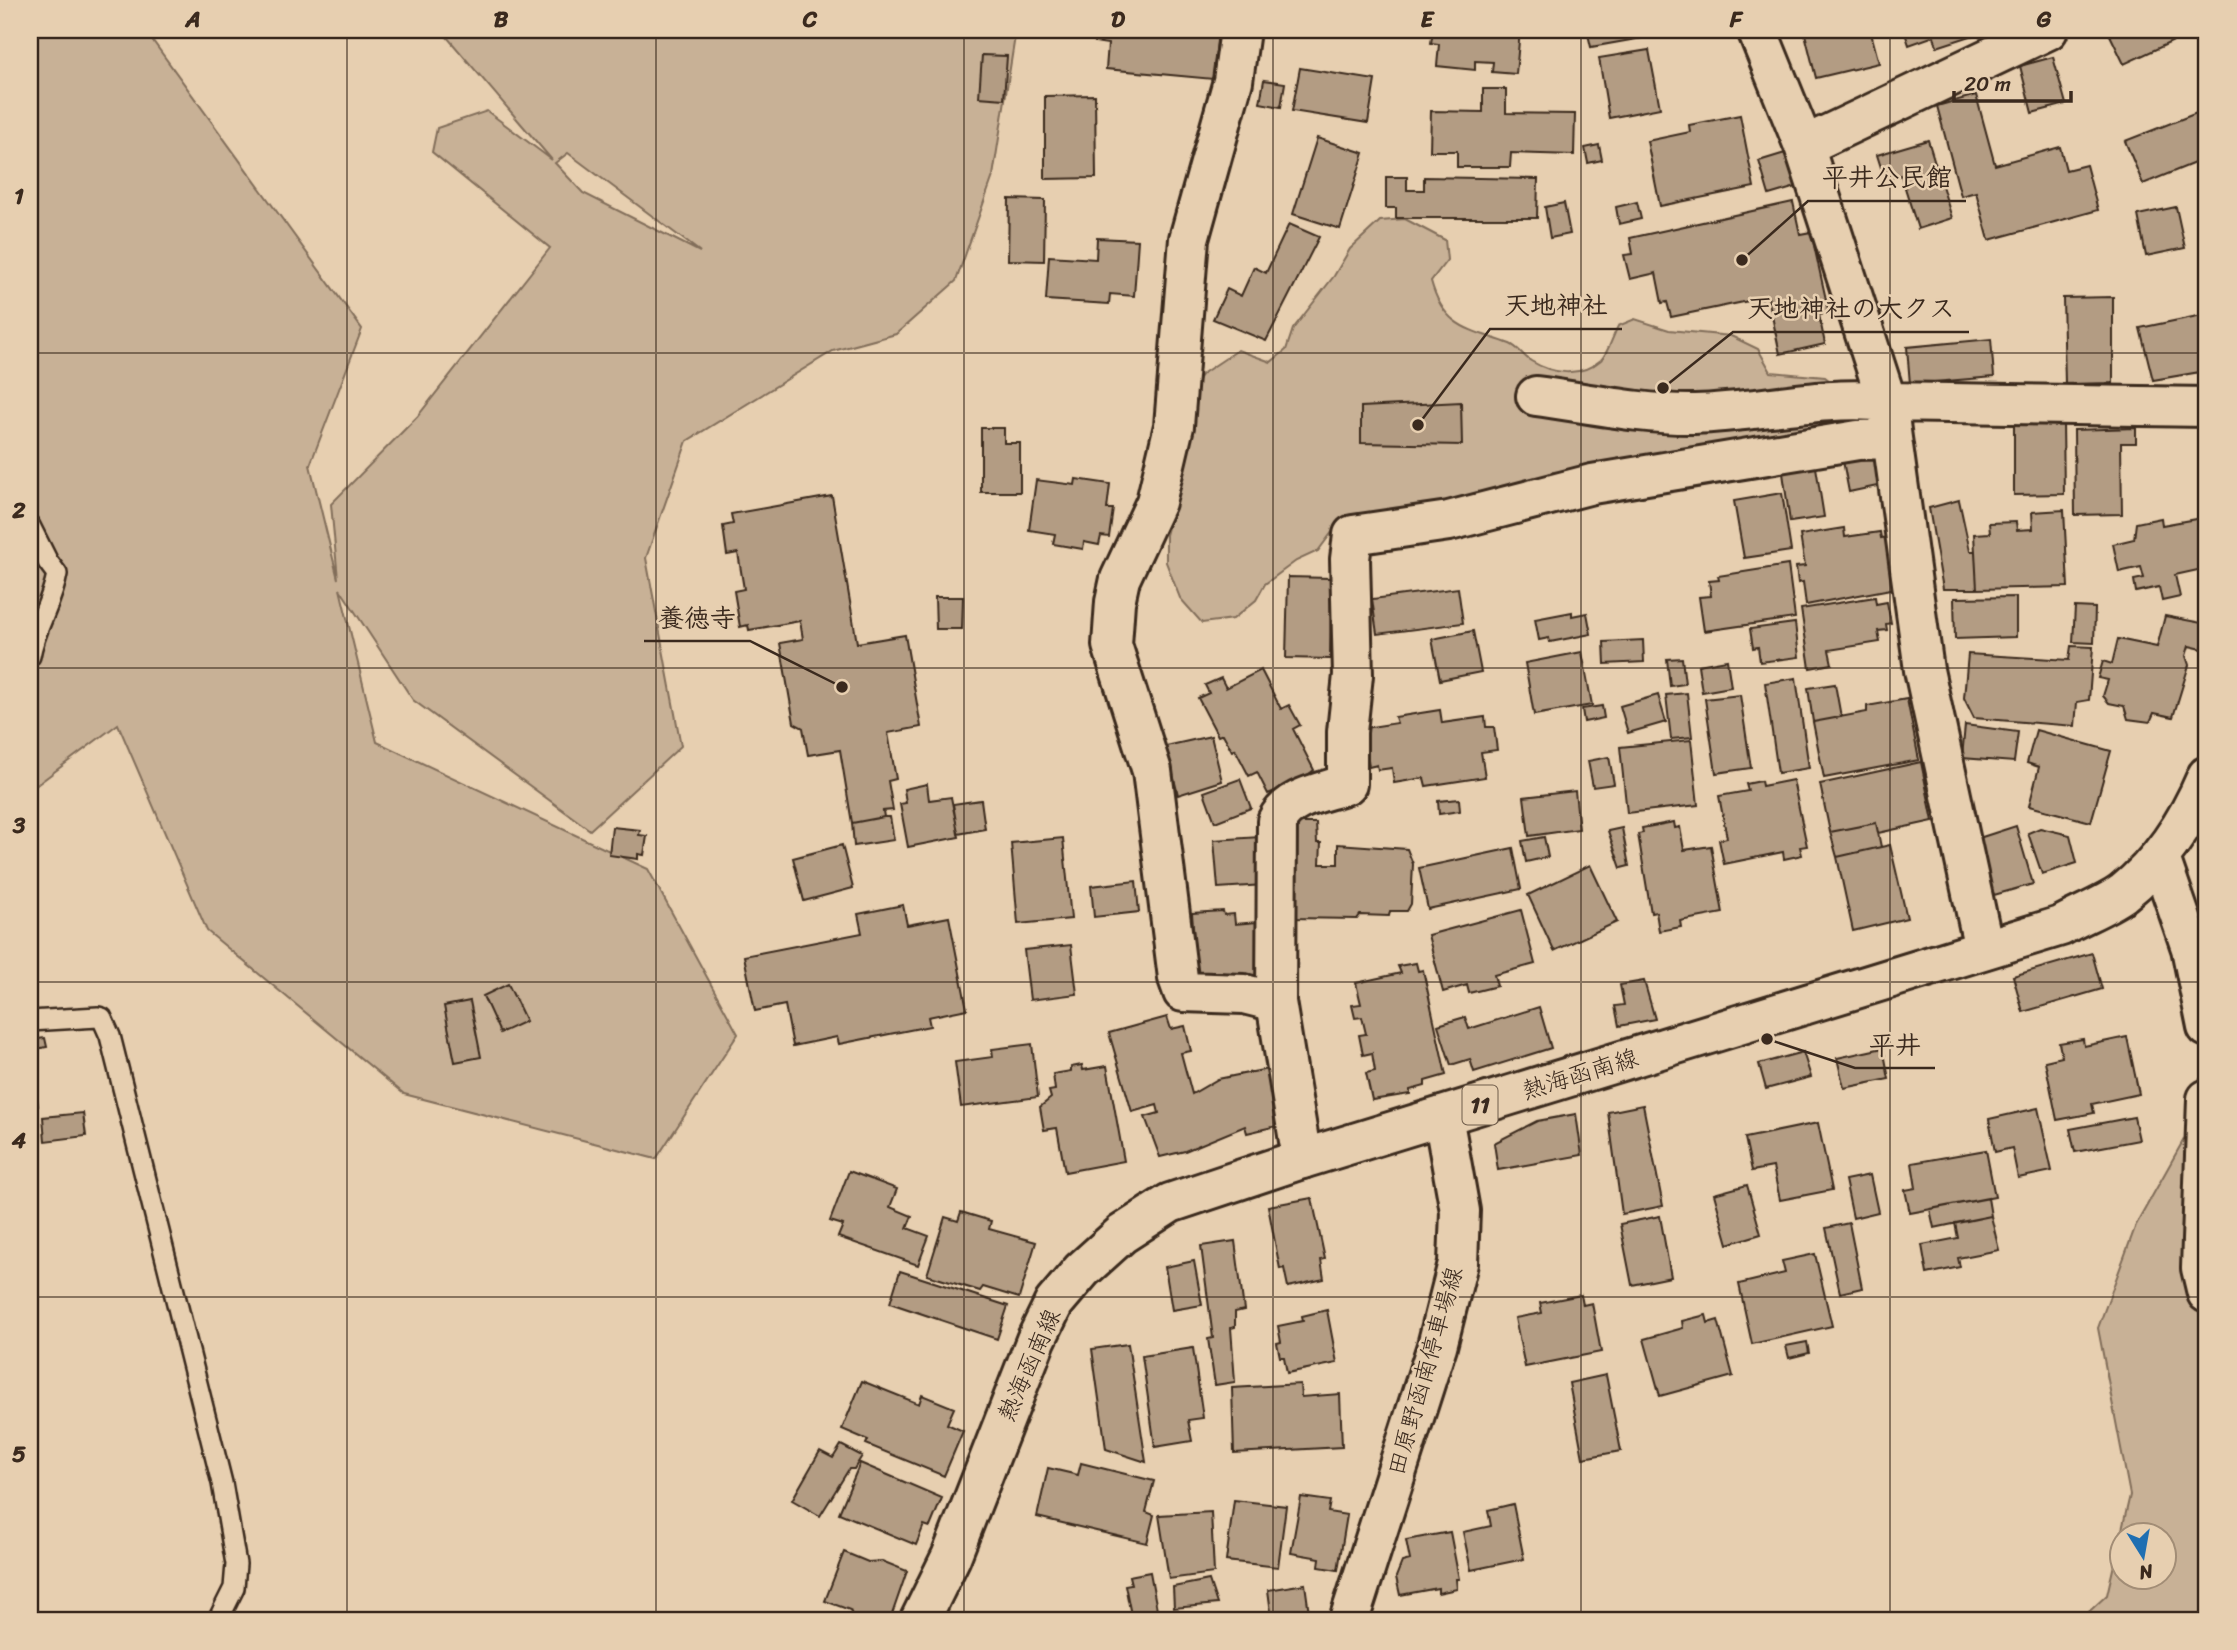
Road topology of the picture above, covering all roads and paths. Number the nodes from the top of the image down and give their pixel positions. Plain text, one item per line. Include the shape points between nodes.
1 (1240, 30) edge
2 (1756, 30) edge
3 (2048, 30) edge
4 (1804, 146) junction
5 (1536, 396) dead end
6 (1887, 401) junction
7 (2207, 407) edge
8 (1892, 439) junction
9 (30, 526) edge
10 (30, 656) edge
11 (2207, 776) edge
12 (2160, 858) junction
13 (1984, 949) junction
14 (1276, 1002) junction
15 (30, 1021) edge
16 (2207, 1027) edge
17 (2207, 1100) edge
18 (1443, 1116) junction
19 (1302, 1159) junction
20 (2207, 1293) edge
21 (218, 1620) edge
22 (920, 1620) edge
23 (1349, 1620) edge

1 - 14 street via 1233,81 1189,239 1174,426 1156,502 1120,579 1112,645 1152,771 1183,992 1244,994
2 - 4 street
3 - 4 street
4 - 6 street
5 - 6 street via 1660,414 1860,399
6 - 7 street
6 - 8 street
8 - 13 street via 1924,670
8 - 14 street via 1858,440 1592,484 1449,521 1353,535 1347,784 1297,801 1283,809 1277,821
9 - 10 lane via 57,574
11 - 12 street, 熱海函南線 / 11 via 2192,811
12 - 13 street, 熱海函南線 / 11 via 2121,894 2061,926
12 - 16 street via 2191,948
13 - 18 street, 熱海函南線 / 11
14 - 19 street
15 - 21 lane via 98,1017 110,1035 222,1482 236,1564 234,1588
17 - 20 street via 2201,1268
18 - 19 street, 熱海函南線 / 11
18 - 23 street, 田原野函南停車場線 via 1460,1211 1458,1263 1437,1346
19 - 22 street, 熱海函南線 / 11 via 1170,1203 1122,1234 1054,1303 951,1558

